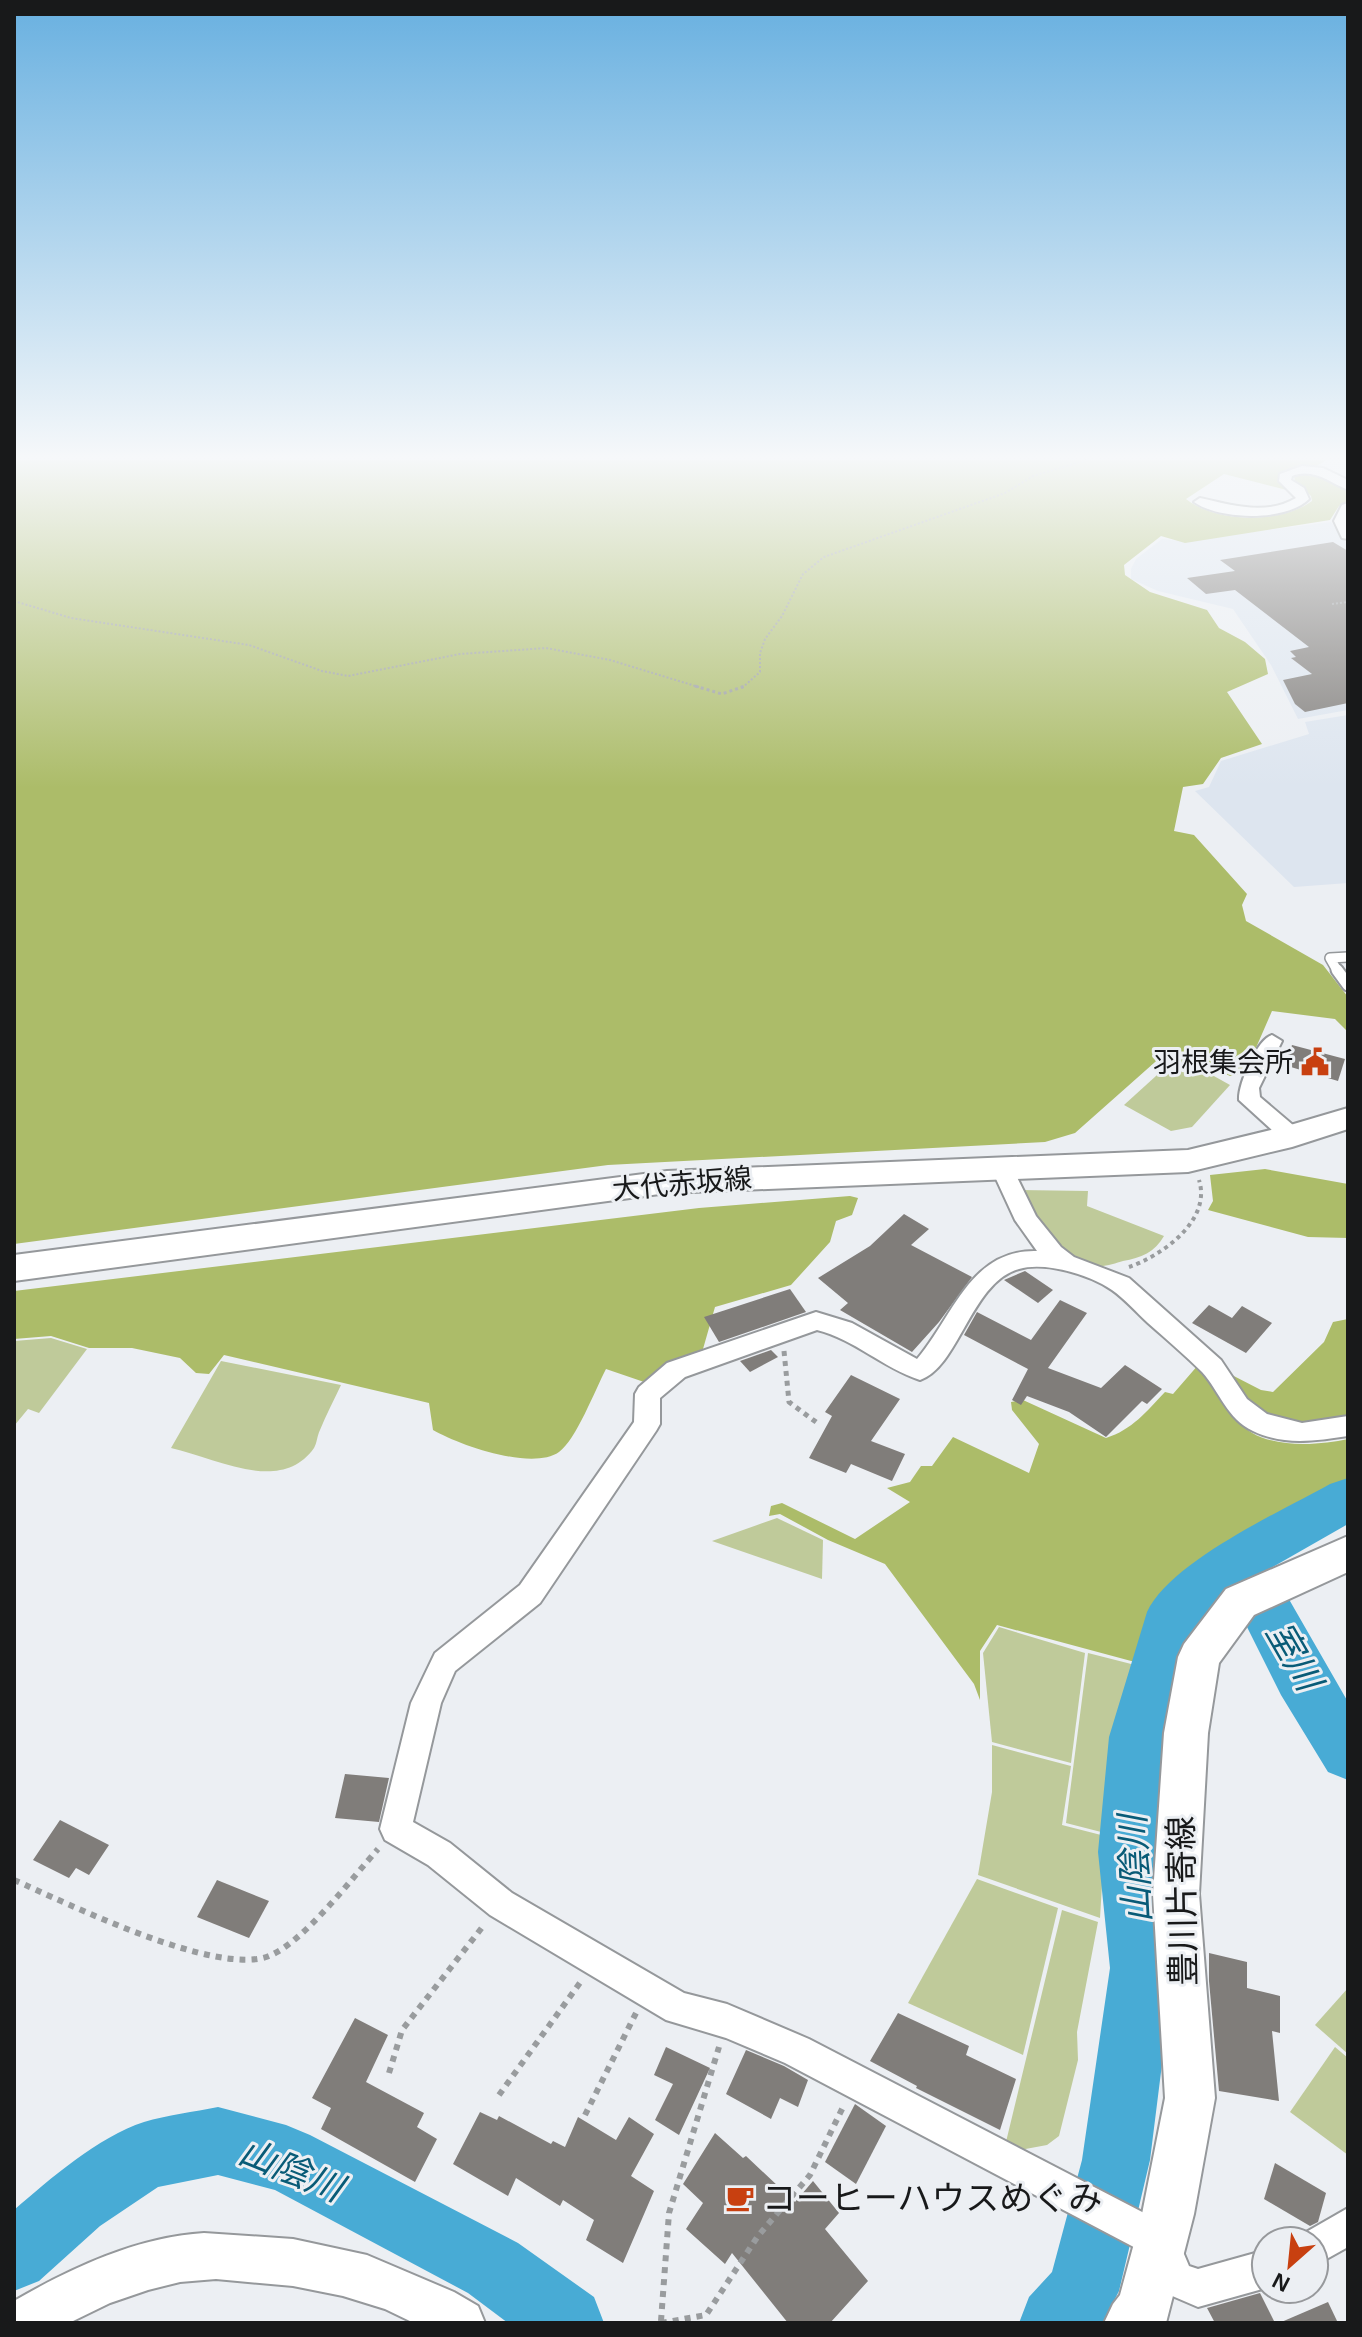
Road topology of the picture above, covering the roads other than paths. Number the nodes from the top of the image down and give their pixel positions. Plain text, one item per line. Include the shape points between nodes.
1 (1348, 957) edge
2 (1348, 985) edge
3 (1272, 1041) dead end
4 (1348, 1118) edge
5 (1292, 1136) junction
6 (1002, 1168) junction
7 (1066, 1262) junction
8 (14, 1268) edge
9 (1348, 1426) edge
10 (1348, 1553) edge
11 (1348, 2226) edge
12 (1330, 2238) edge
13 (1160, 2241) junction
14 (1250, 2273) edge
15 (23, 2323) edge
16 (461, 2323) edge
17 (1132, 2323) edge

1 - 2 lane via 1330,958
3 - 5 street via 1249,1088 1250,1100
4 - 5 main road, 大代赤坂線
5 - 6 main road, 大代赤坂線 via 1188,1161
6 - 7 street via 1023,1216 1046,1250
6 - 8 main road, 大代赤坂線 via 667,1182
7 - 9 street via 1121,1284 1212,1367 1238,1406 1260,1423 1302,1433
7 - 13 street via 1013,1261 994,1271 920,1370 832,1323 816,1321 676,1370 648,1394 647,1424 530,1594 445,1662 426,1703 396,1829 439,1854 501,1904 678,2008 727,2021 797,2051
10 - 13 main road, 豊川片寄線 via 1256,1595 1199,1657 1180,1805 1176,1894 1190,2098
11 - 12 street
13 - 14 street via 1176,2279 1198,2288
13 - 17 main road, 豊川片寄線 via 1144,2310
15 - 16 street via 112,2276 171,2260 224,2255 321,2265 375,2280 424,2300

